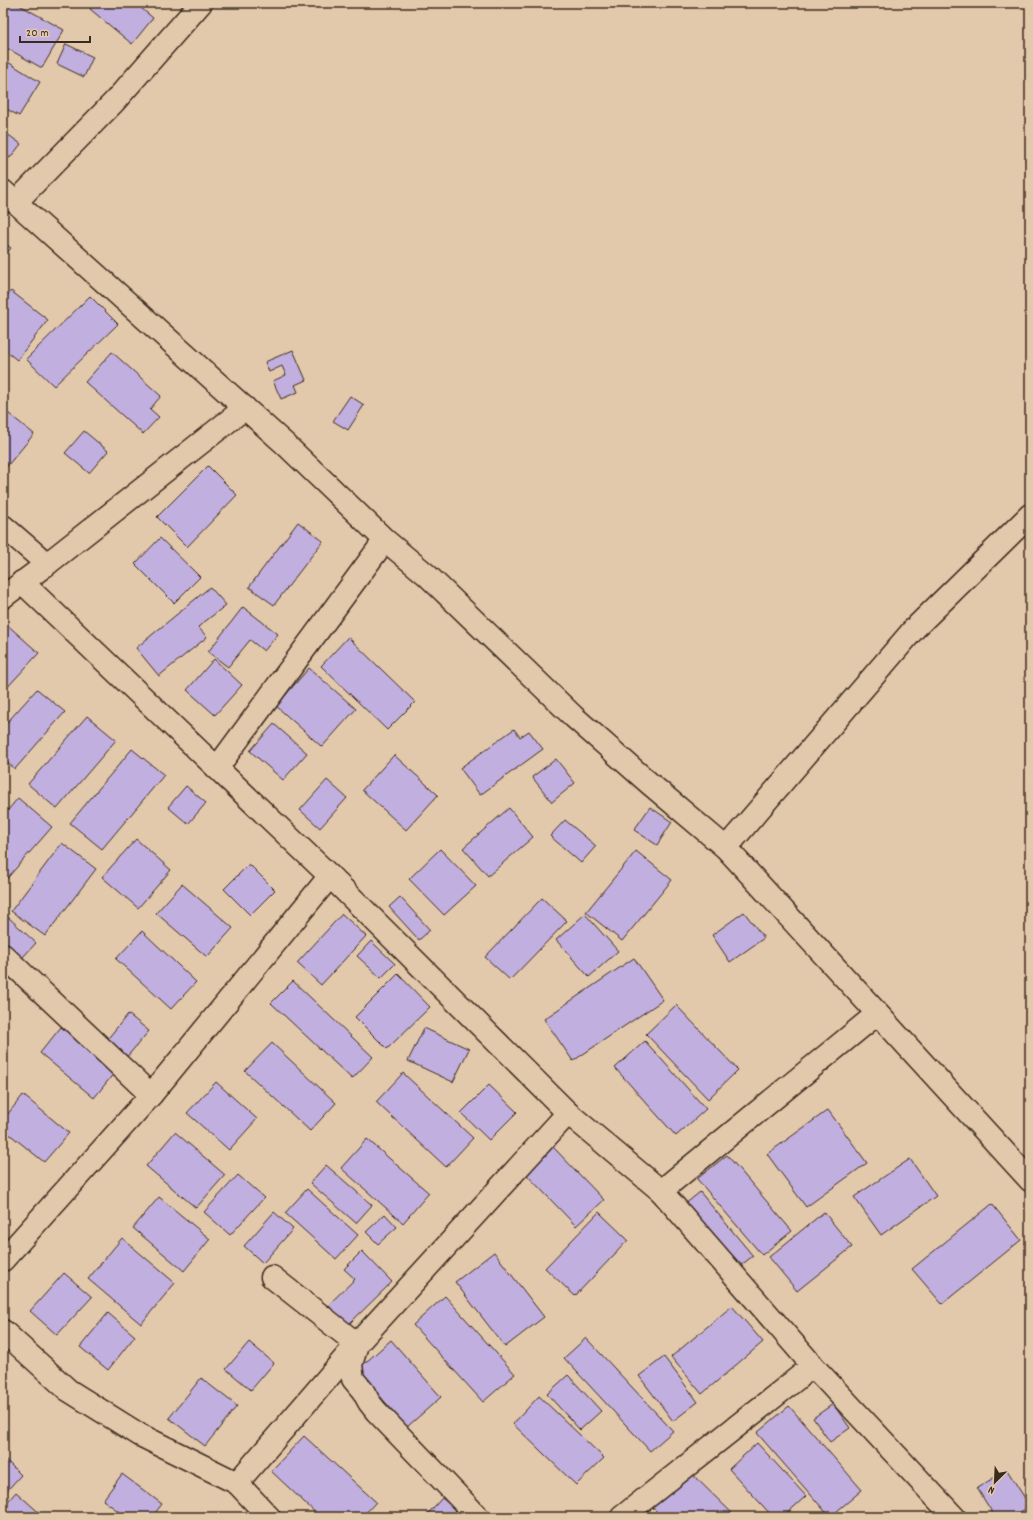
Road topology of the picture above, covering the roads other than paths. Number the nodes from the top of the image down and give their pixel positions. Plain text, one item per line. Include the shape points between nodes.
1 (201, 3) edge
2 (9, 197) edge
3 (246, 408) junction
4 (1030, 516) edge
5 (3, 526) edge
6 (385, 540) junction
7 (47, 564) junction
8 (22, 582) junction
9 (3, 597) edge
10 (216, 768) junction
11 (726, 848) junction
12 (330, 876) junction
13 (3, 955) edge
14 (877, 1014) junction
15 (151, 1095) junction
16 (568, 1113) junction
17 (1030, 1180) edge
18 (661, 1191) junction
19 (3, 1260) edge
20 (272, 1277) dead end
21 (3, 1332) edge
22 (357, 1344) junction
23 (813, 1366) junction
24 (237, 1483) junction
25 (269, 1517) edge
26 (478, 1517) edge
27 (622, 1517) edge
28 (954, 1517) edge

1 - 2 street via 114,102
2 - 3 street
3 - 6 street
3 - 7 street
4 - 11 street via 914,630
5 - 7 street
6 - 10 street
6 - 11 street via 427,575 574,717
7 - 8 street
8 - 9 street
8 - 10 street
10 - 12 street
11 - 14 street
12 - 15 street
12 - 16 street
13 - 15 street
14 - 17 street
14 - 18 street
15 - 19 street
16 - 18 street
16 - 22 street
18 - 23 street
20 - 22 street
21 - 24 street via 68,1390 140,1436
22 - 24 street
22 - 26 street via 351,1365 352,1379 363,1391 368,1402
23 - 27 street
23 - 28 street
24 - 25 street

